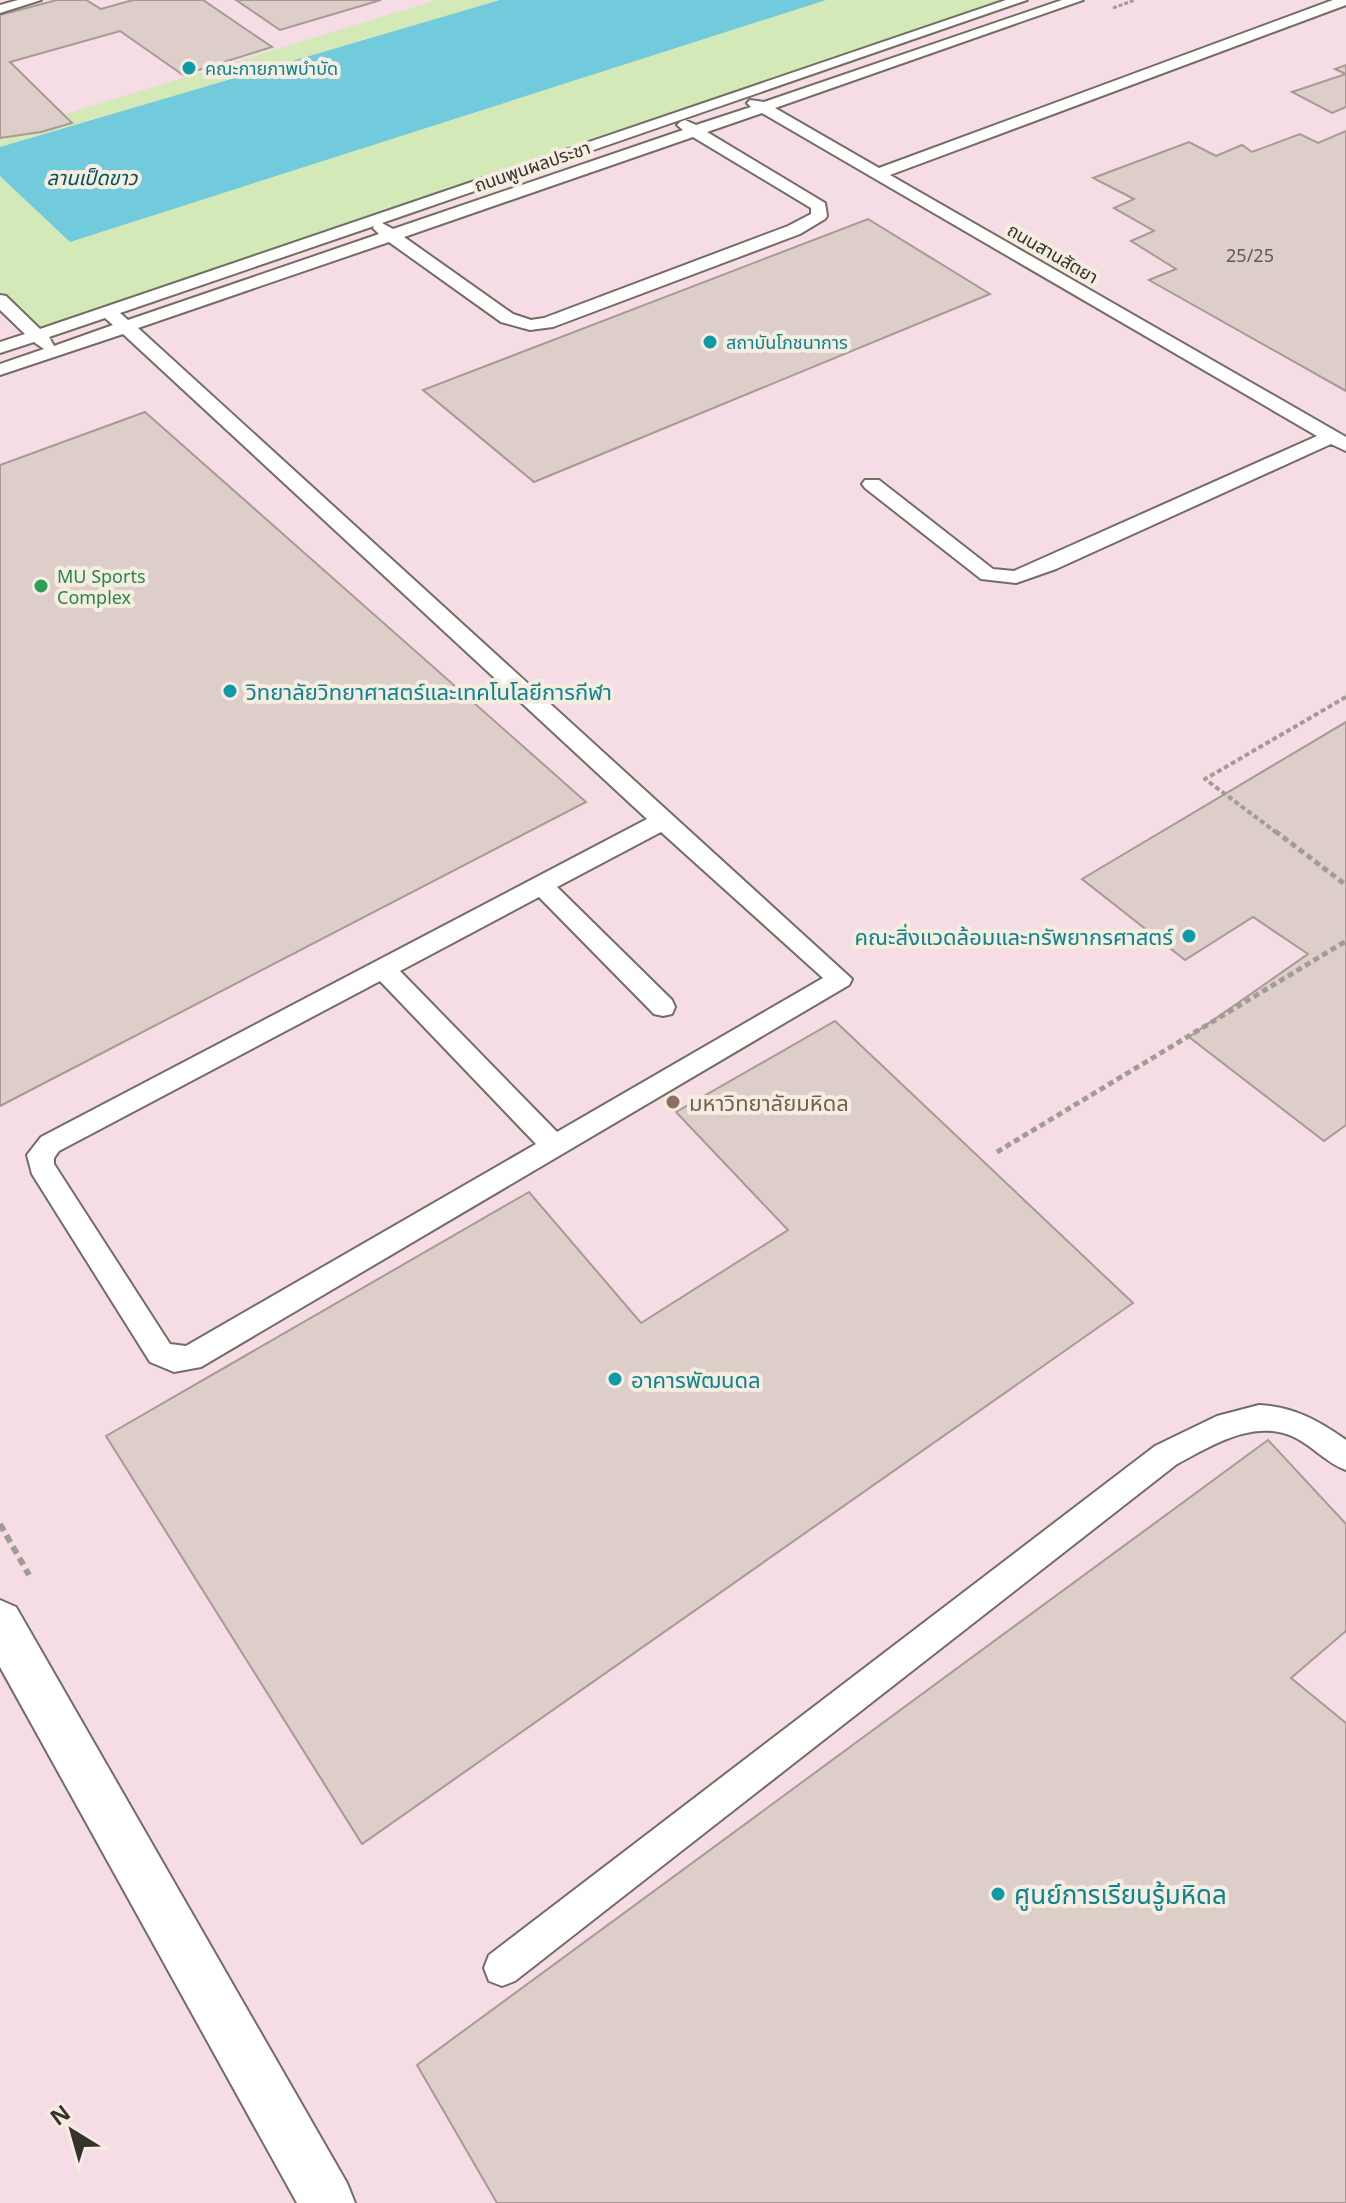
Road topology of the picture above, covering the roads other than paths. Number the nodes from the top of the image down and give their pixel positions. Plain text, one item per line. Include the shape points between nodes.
1 (34, 0) edge
2 (1020, 0) edge
3 (1076, 0) edge
4 (1346, 0) edge
5 (0, 9) edge
6 (741, 95) junction
7 (763, 108) junction
8 (673, 118) junction
9 (695, 131) junction
10 (877, 174) junction
11 (372, 221) junction
12 (391, 236) junction
13 (0, 300) edge
14 (116, 319) junction
15 (38, 335) junction
16 (0, 348) edge
17 (53, 352) junction
18 (0, 370) edge
19 (1339, 441) edge
20 (872, 484) dead end
21 (663, 821) junction
22 (542, 886) junction
23 (383, 969) junction
24 (663, 1007) dead end
25 (555, 1147) junction
26 (1346, 1457) edge
27 (0, 1622) edge
28 (502, 1968) dead end
29 (327, 2203) edge

1 - 5 lane
2 - 6 lane, ถนนพูนผลประชา
3 - 7 lane, ถนนพูนผลประชา
4 - 10 lane
6 - 7 lane, ถนนสานสัตยา
6 - 8 lane, ถนนพูนผลประชา
7 - 9 lane, ถนนพูนผลประชา
7 - 10 lane, ถนนสานสัตยา
8 - 9 lane
8 - 11 lane, ถนนพูนผลประชา
9 - 12 lane, ถนนพูนผลประชา
9 - 12 lane via 819,206 819,216 585,311 530,325 507,318
10 - 19 lane, ถนนสานสัตยา
11 - 12 lane
11 - 14 lane, ถนนพูนผลประชา
12 - 14 lane, ถนนพูนผลประชา
13 - 15 lane
14 - 15 lane, ถนนพูนผลประชา
14 - 17 lane, ถนนพูนผลประชา
14 - 21 lane
15 - 16 lane, ถนนพูนผลประชา
15 - 17 lane
17 - 18 lane, ถนนพูนผลประชา
19 - 20 lane via 1016,577 988,575
21 - 22 lane
21 - 25 lane via 840,979
22 - 23 lane
22 - 24 lane
23 - 25 lane
23 - 25 lane via 50,1144 40,1155 41,1166 160,1353 174,1360 191,1358
26 - 28 lane via 1296,1424 1256,1416 1221,1426 1166,1455
27 - 29 street

